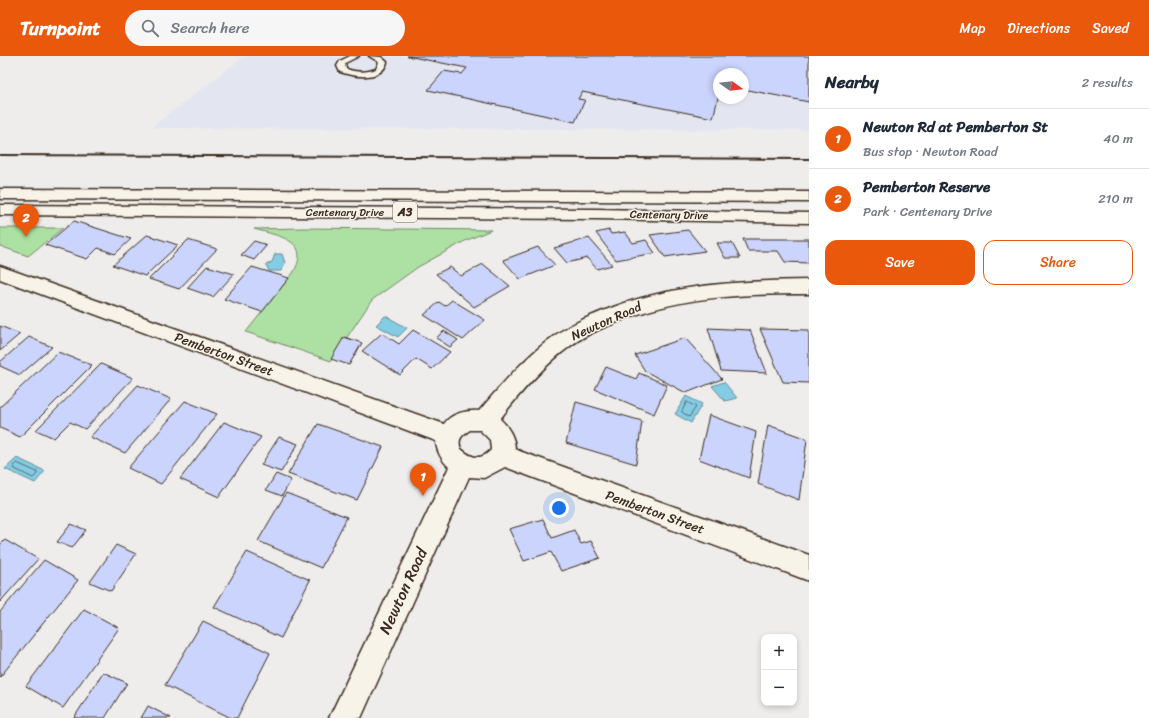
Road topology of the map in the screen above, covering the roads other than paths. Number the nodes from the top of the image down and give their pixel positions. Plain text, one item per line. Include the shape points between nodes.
1 (356, 56) edge
2 (374, 56) edge
3 (0, 194) edge
4 (809, 197) edge
5 (0, 210) edge
6 (809, 218) edge
7 (0, 272) edge
8 (809, 287) edge
9 (484, 422) junction
10 (448, 435) junction
11 (502, 454) junction
12 (462, 465) junction
13 (809, 568) edge
14 (345, 718) edge

1 - 2 lane via 342,62 343,70 360,74 379,70 383,65 382,61
3 - 4 main road, Centenary Drive / A3
5 - 6 main road, Centenary Drive / A3
7 - 10 main road, Pemberton Street
8 - 9 main road, Newton Road via 709,290 676,295 620,311 562,341 541,358 521,376
9 - 10 main road via 462,422 452,428
9 - 11 main road via 492,426 502,438
10 - 12 main road via 448,448 456,461
11 - 12 main road via 490,465 481,468
11 - 13 main road, Pemberton Street
12 - 14 main road, Newton Road

